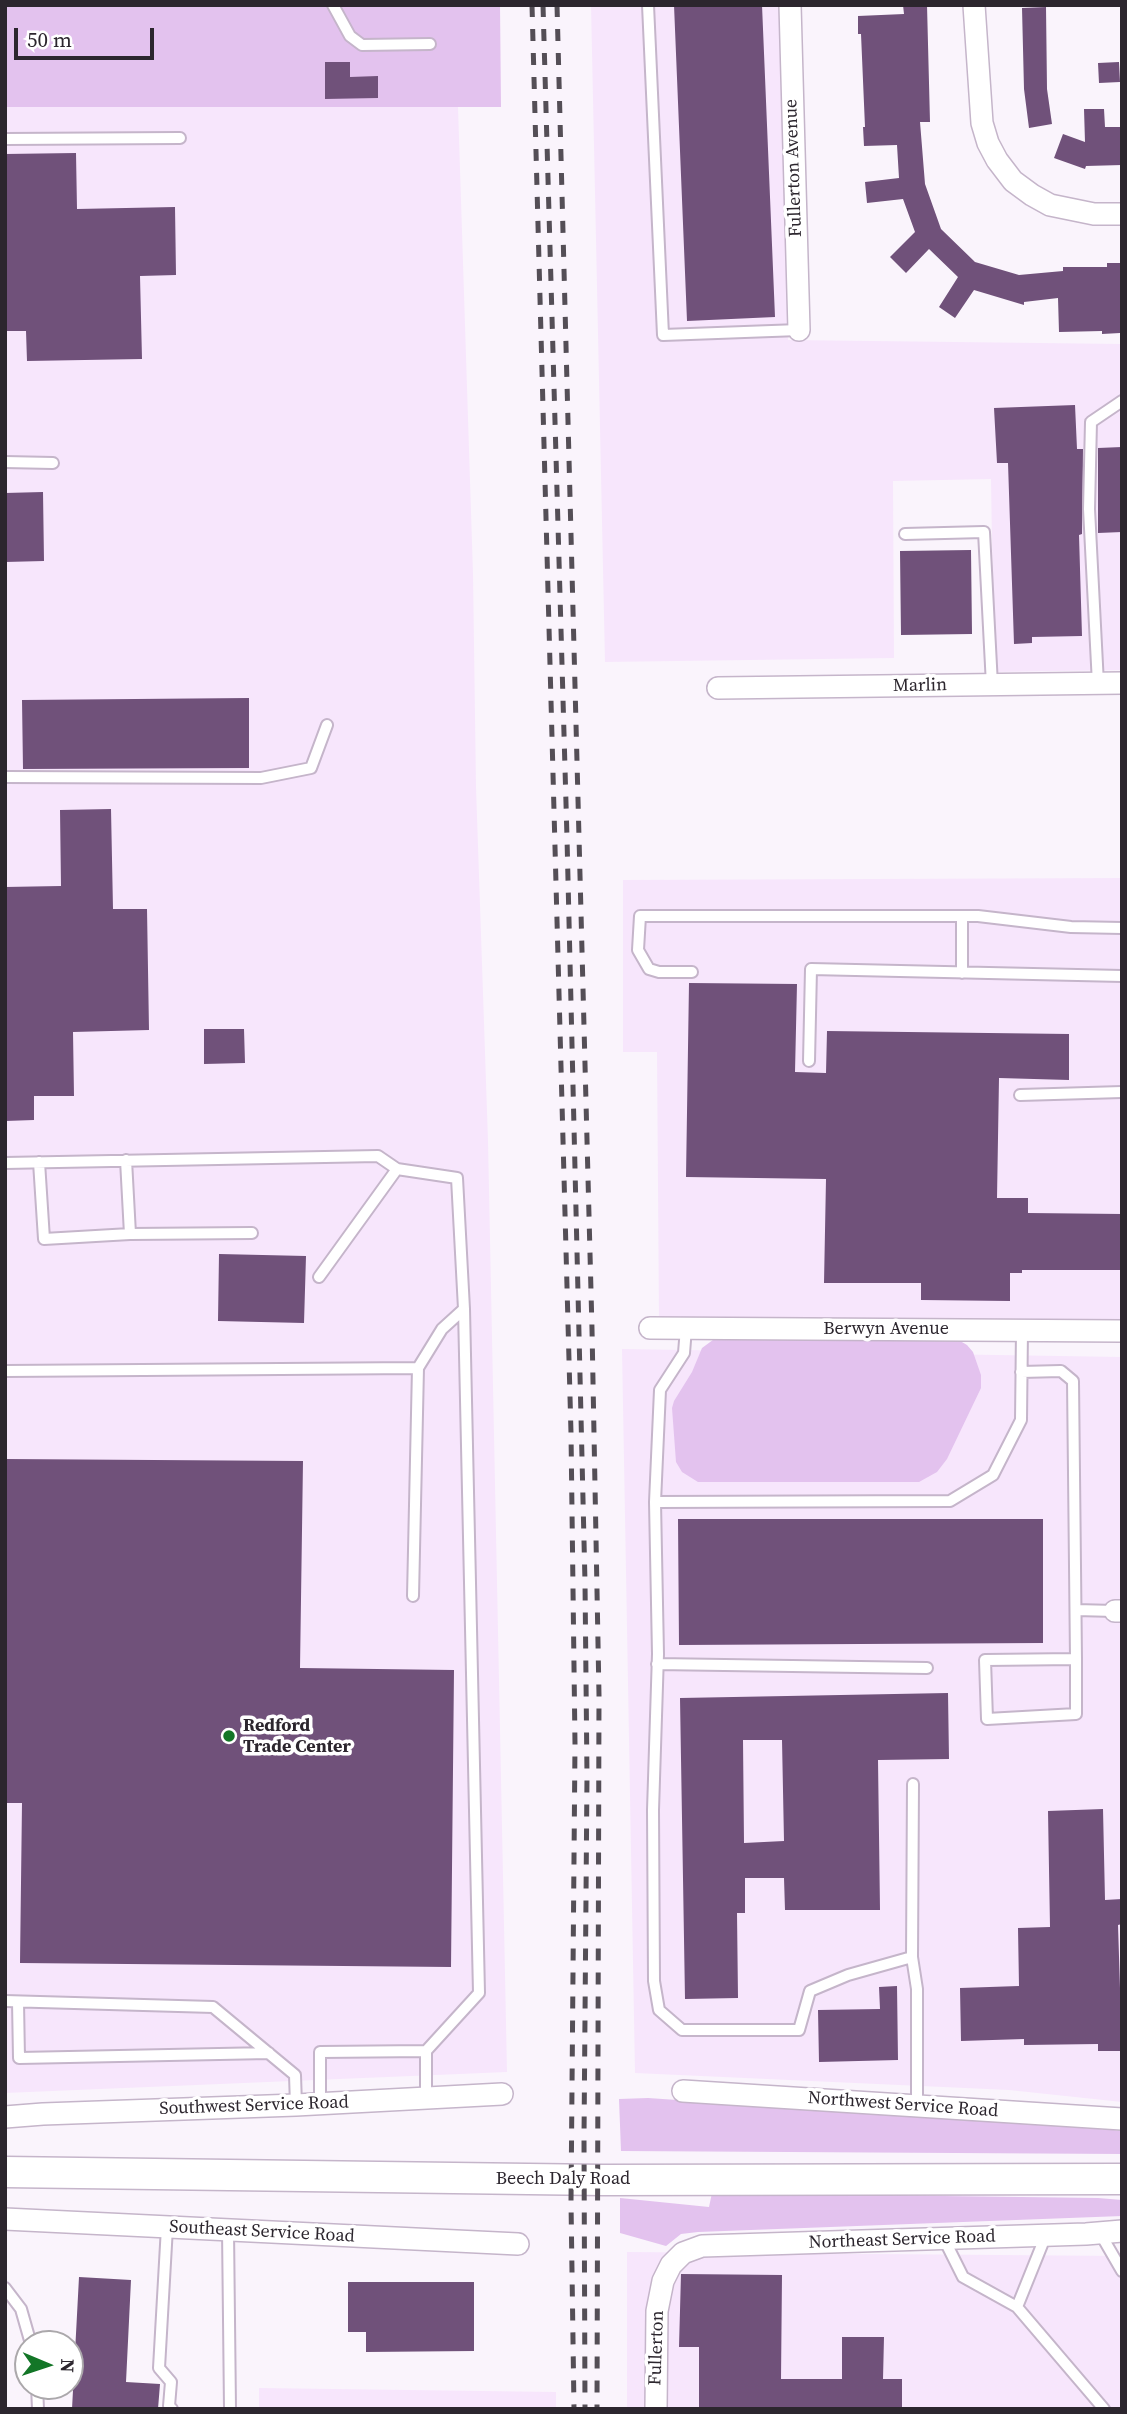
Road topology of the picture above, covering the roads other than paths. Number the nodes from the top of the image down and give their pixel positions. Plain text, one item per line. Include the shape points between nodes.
1 (333, 5) edge
2 (649, 5) edge
3 (790, 5) edge
4 (974, 5) edge
5 (430, 44) dead end
6 (180, 138) dead end
7 (5, 139) edge
8 (1122, 214) edge
9 (799, 330) joint
10 (1122, 401) edge
11 (5, 462) edge
12 (53, 463) dead end
13 (905, 534) dead end
14 (1098, 684) junction
15 (1122, 684) edge
16 (992, 685) junction
17 (718, 688) dead end
18 (327, 725) dead end
19 (5, 777) edge
20 (962, 916) junction
21 (1122, 928) edge
22 (692, 972) dead end
23 (962, 973) junction
24 (1122, 976) edge
25 (809, 1061) dead end
26 (1122, 1092) edge
27 (1020, 1096) dead end
28 (126, 1160) junction
29 (39, 1162) junction
30 (5, 1163) edge
31 (397, 1169) junction
32 (252, 1233) dead end
33 (130, 1234) junction
34 (319, 1277) dead end
35 (464, 1309) junction
36 (650, 1328) dead end
37 (686, 1328) junction
38 (1022, 1330) junction
39 (1122, 1331) edge
40 (418, 1368) junction
41 (5, 1371) edge
42 (1021, 1371) junction
43 (655, 1502) junction
44 (413, 1596) dead end
45 (1076, 1610) junction
46 (1118, 1611) edge
47 (1076, 1659) junction
48 (657, 1664) junction
49 (928, 1668) dead end
50 (913, 1784) dead end
51 (912, 1957) junction
52 (5, 2001) edge
53 (19, 2002) junction
54 (426, 2051) junction
55 (269, 2053) junction
56 (683, 2091) dead end
57 (502, 2094) dead end
58 (426, 2098) junction
59 (320, 2103) junction
60 (296, 2105) junction
61 (917, 2106) junction
62 (5, 2117) edge
63 (1122, 2119) edge
64 (5, 2172) edge
65 (1122, 2179) edge
66 (5, 2219) edge
67 (167, 2227) junction
68 (228, 2230) junction
69 (1122, 2231) edge
70 (1100, 2233) junction
71 (1046, 2235) junction
72 (944, 2239) junction
73 (518, 2244) dead end
74 (683, 2253) joint
75 (1122, 2271) edge
76 (5, 2288) edge
77 (1017, 2307) junction
78 (28, 2330) edge
79 (172, 2409) edge
80 (230, 2409) edge
81 (656, 2409) edge
82 (1104, 2409) edge

1 - 5 lane via 350,36 362,45
2 - 9 lane via 663,335
3 - 9 street, Fullerton Avenue
4 - 8 street via 982,123 997,160 1013,181 1050,205
6 - 7 lane
10 - 14 lane via 1091,422 1089,509
11 - 12 lane
13 - 16 lane via 984,532
14 - 15 street, Marlin
14 - 16 street, Marlin
16 - 17 street, Marlin
18 - 19 lane via 311,768 261,778
20 - 21 lane
20 - 22 lane via 640,916 638,950 649,969
20 - 23 lane
23 - 24 lane
23 - 25 lane via 811,970
26 - 27 lane
28 - 29 lane
28 - 31 lane via 378,1156
28 - 33 lane
29 - 30 lane
29 - 33 lane via 44,1239
31 - 34 lane
31 - 35 lane via 457,1178
32 - 33 lane
35 - 40 lane via 442,1329
35 - 54 lane via 479,1993
36 - 37 street, Berwyn Avenue
37 - 38 street, Berwyn Avenue
37 - 43 lane via 684,1353 660,1390
38 - 39 street, Berwyn Avenue
38 - 42 lane
40 - 41 lane
40 - 44 lane
42 - 43 lane via 1021,1420 993,1475 950,1501
42 - 45 lane via 1061,1371 1073,1381
43 - 48 lane
45 - 46 lane
45 - 47 lane
47 - 47 lane via 1076,1714 987,1719 985,1660
48 - 49 lane
48 - 51 lane via 653,1810 654,1981 659,2010 682,2030 799,2031 810,1991
50 - 51 lane
51 - 61 lane via 918,1989
52 - 53 lane
53 - 55 lane via 213,2007
53 - 55 lane via 19,2058
54 - 58 lane
54 - 59 lane via 320,2052
55 - 60 lane via 295,2075
56 - 61 street, Northwest Service Road
57 - 58 street, Southwest Service Road
58 - 59 street, Southwest Service Road
59 - 60 street, Southwest Service Road
60 - 62 street, Southwest Service Road
61 - 63 street, Northwest Service Road
64 - 65 main road, Beech Daly Road via 590,2180
66 - 67 street, Southeast Service Road
67 - 68 street, Southeast Service Road
67 - 79 lane via 159,2368 171,2382
68 - 73 street, Southeast Service Road
68 - 80 lane
69 - 70 street, Northeast Service Road
70 - 71 street, Northeast Service Road
70 - 75 lane
71 - 72 street, Northeast Service Road
71 - 77 lane
72 - 74 street, Northeast Service Road via 702,2246
72 - 77 lane via 963,2277
74 - 81 street, Fullerton via 663,2281 657,2311
76 - 78 lane via 21,2309
77 - 82 lane

